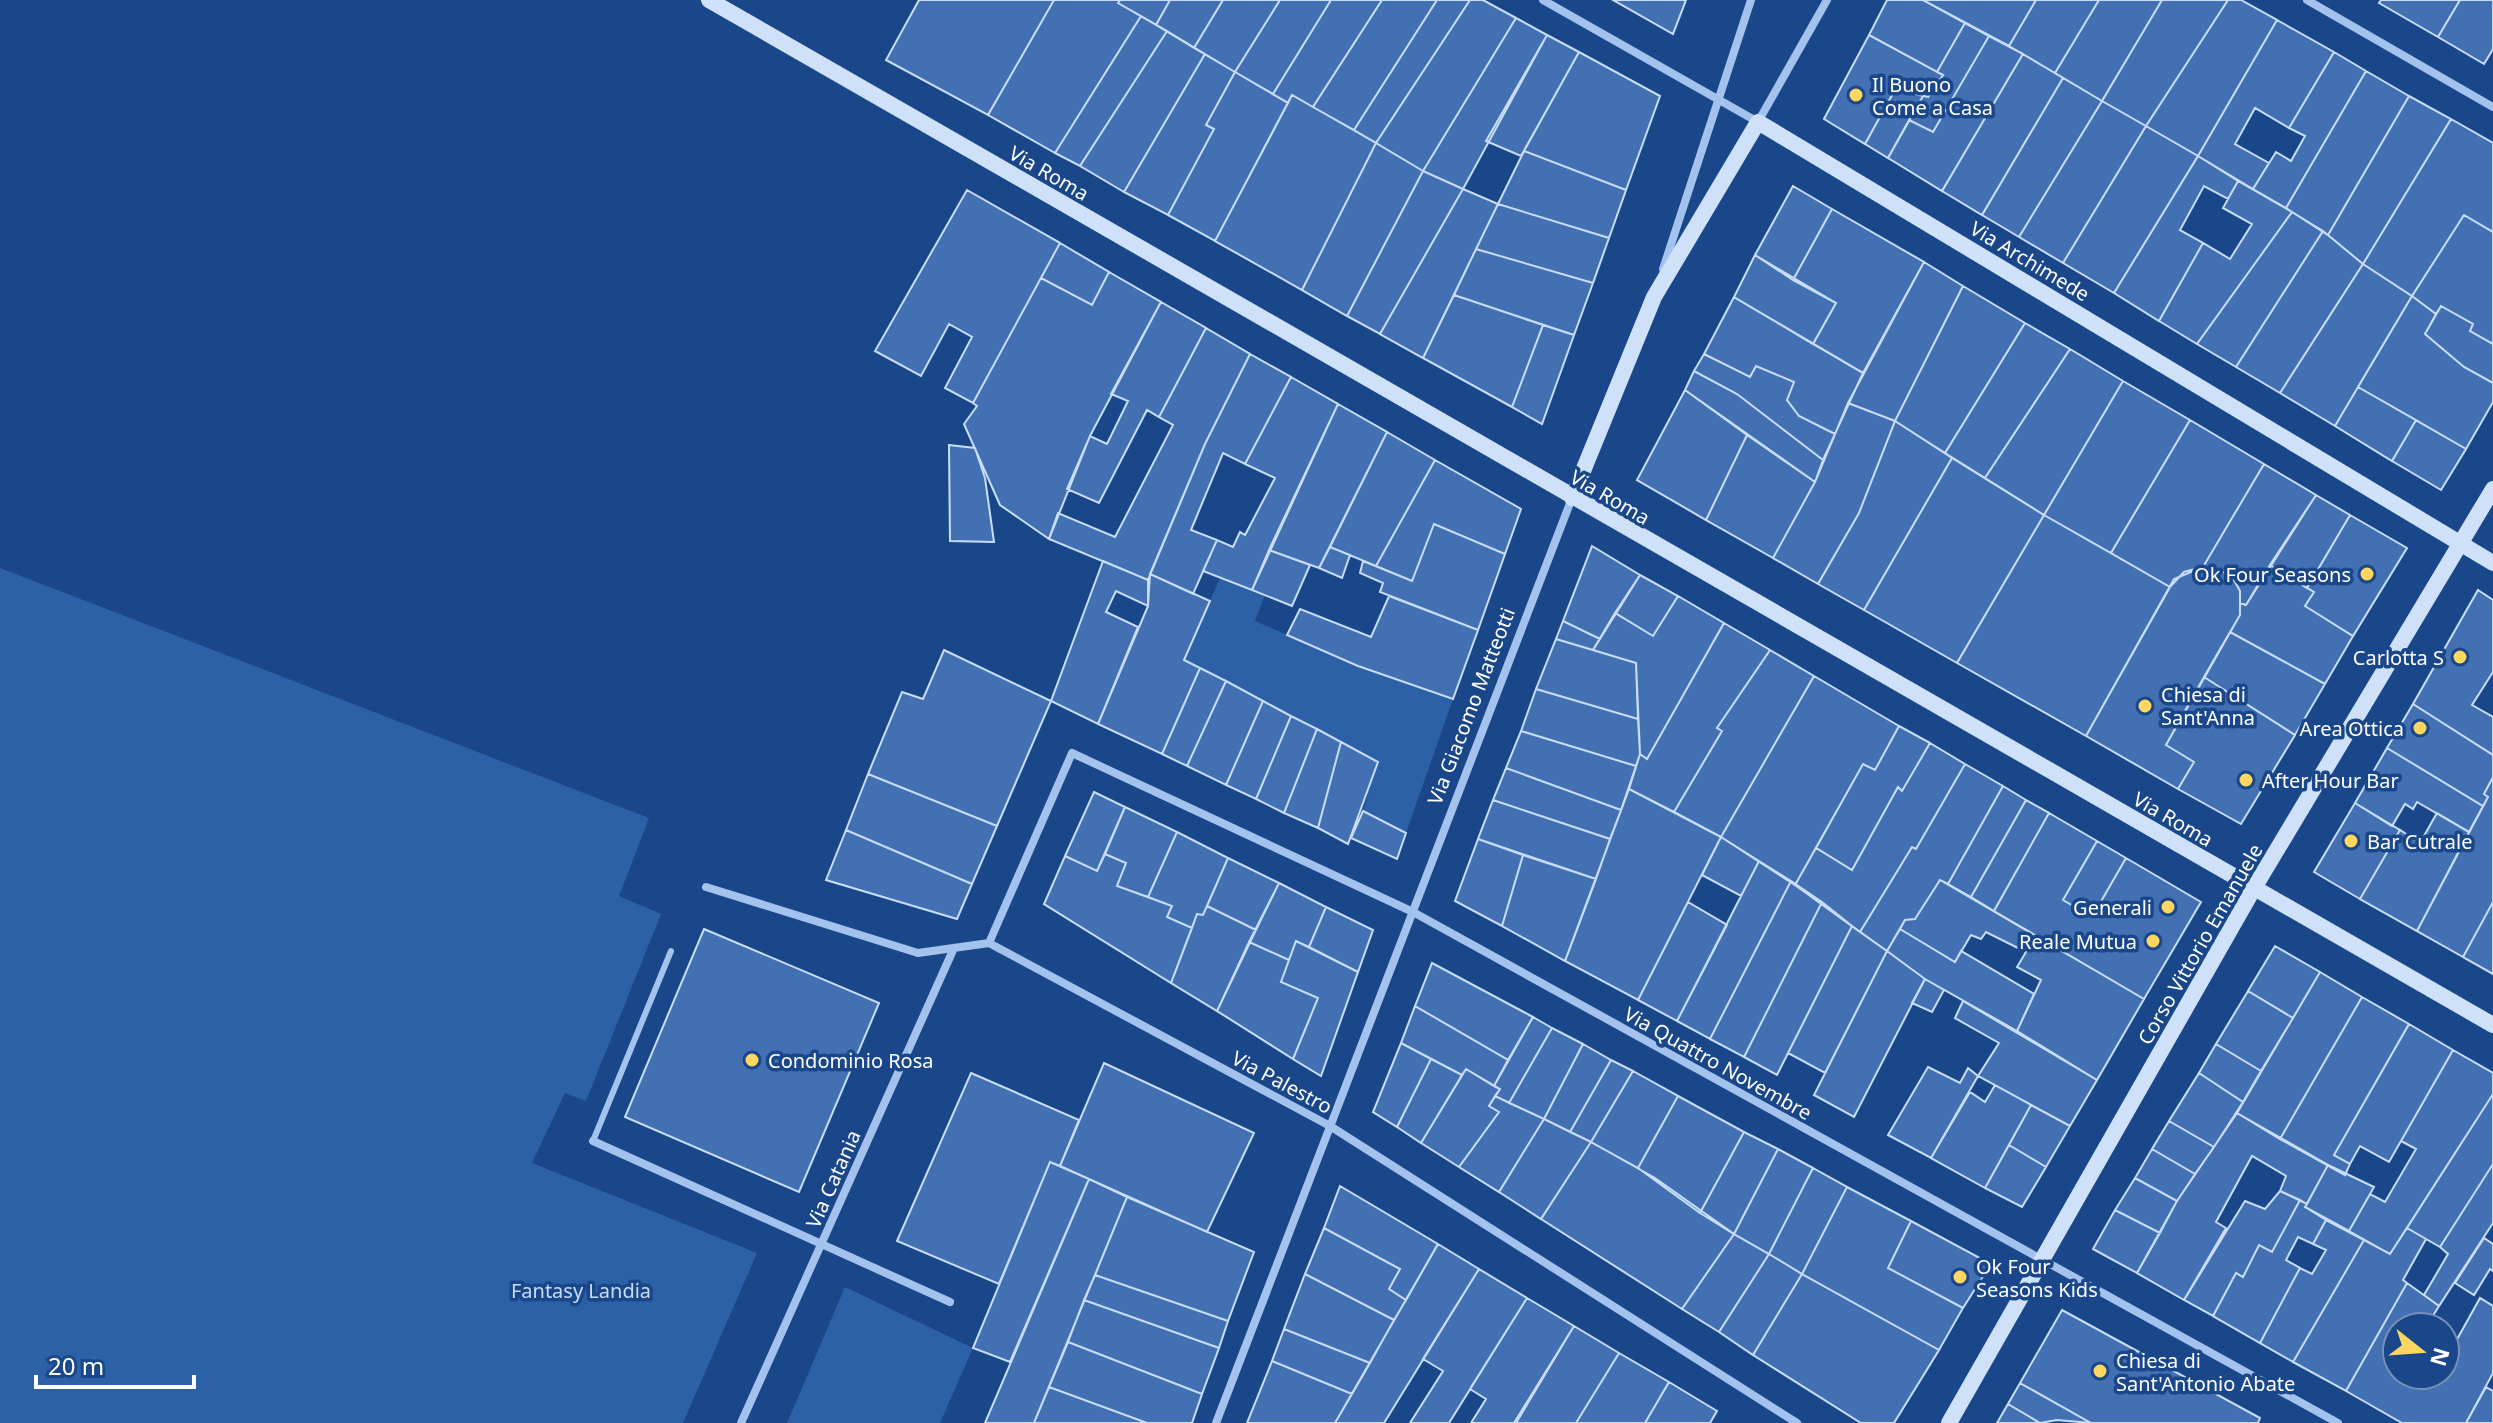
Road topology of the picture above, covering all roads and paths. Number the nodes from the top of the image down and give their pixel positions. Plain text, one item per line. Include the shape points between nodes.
1 (709, 0) edge
2 (1543, 0) edge
3 (1751, 0) edge
4 (1827, 0) edge
5 (2307, 0) edge
6 (1719, 99) junction
7 (2493, 107) edge
8 (1758, 122) junction
9 (1654, 297) junction
10 (2493, 489) edge
11 (1572, 498) junction
12 (2461, 543) junction
13 (2493, 563) edge
14 (706, 887) dead end
15 (2254, 888) junction
16 (1413, 912) junction
17 (989, 943) junction
18 (954, 948) junction
19 (671, 951) dead end
20 (2493, 1025) edge
21 (1330, 1126) junction
22 (593, 1141) joint
23 (821, 1244) junction
24 (2044, 1261) junction
25 (950, 1302) dead end
26 (741, 1423) edge
27 (1216, 1423) edge
28 (1797, 1423) edge
29 (1949, 1423) edge
30 (2338, 1423) edge

1 - 11 main road, Via Roma
2 - 6 street, Via Archimede
3 - 6 street, Via Giacomo Matteotti
4 - 8 street
5 - 7 street
6 - 8 street, Via Archimede
6 - 9 street, Via Giacomo Matteotti
8 - 9 main road
8 - 12 main road, Via Archimede
9 - 11 main road, Via Giacomo Matteotti
10 - 12 main road, Corso Vittorio Emanuele
11 - 15 main road, Via Roma
11 - 16 street, Via Giacomo Matteotti
12 - 13 main road, Via Archimede
12 - 15 main road, Corso Vittorio Emanuele
14 - 18 street via 918,953
15 - 20 main road, Via Roma
15 - 24 main road, Corso Vittorio Emanuele
16 - 17 street, Via Quattro Novembre via 1072,753
16 - 21 street, Via Giacomo Matteotti
16 - 24 street, Via Quattro Novembre
17 - 18 street
17 - 21 street, Via Palestro
18 - 23 street, Via Catania
19 - 22 lane
21 - 27 street, Via Giacomo Matteotti
21 - 28 street, Via Palestro
22 - 23 street
23 - 25 street
23 - 26 street, Via Catania
24 - 29 main road, Corso Vittorio Emanuele
24 - 30 street, Via Quattro Novembre

